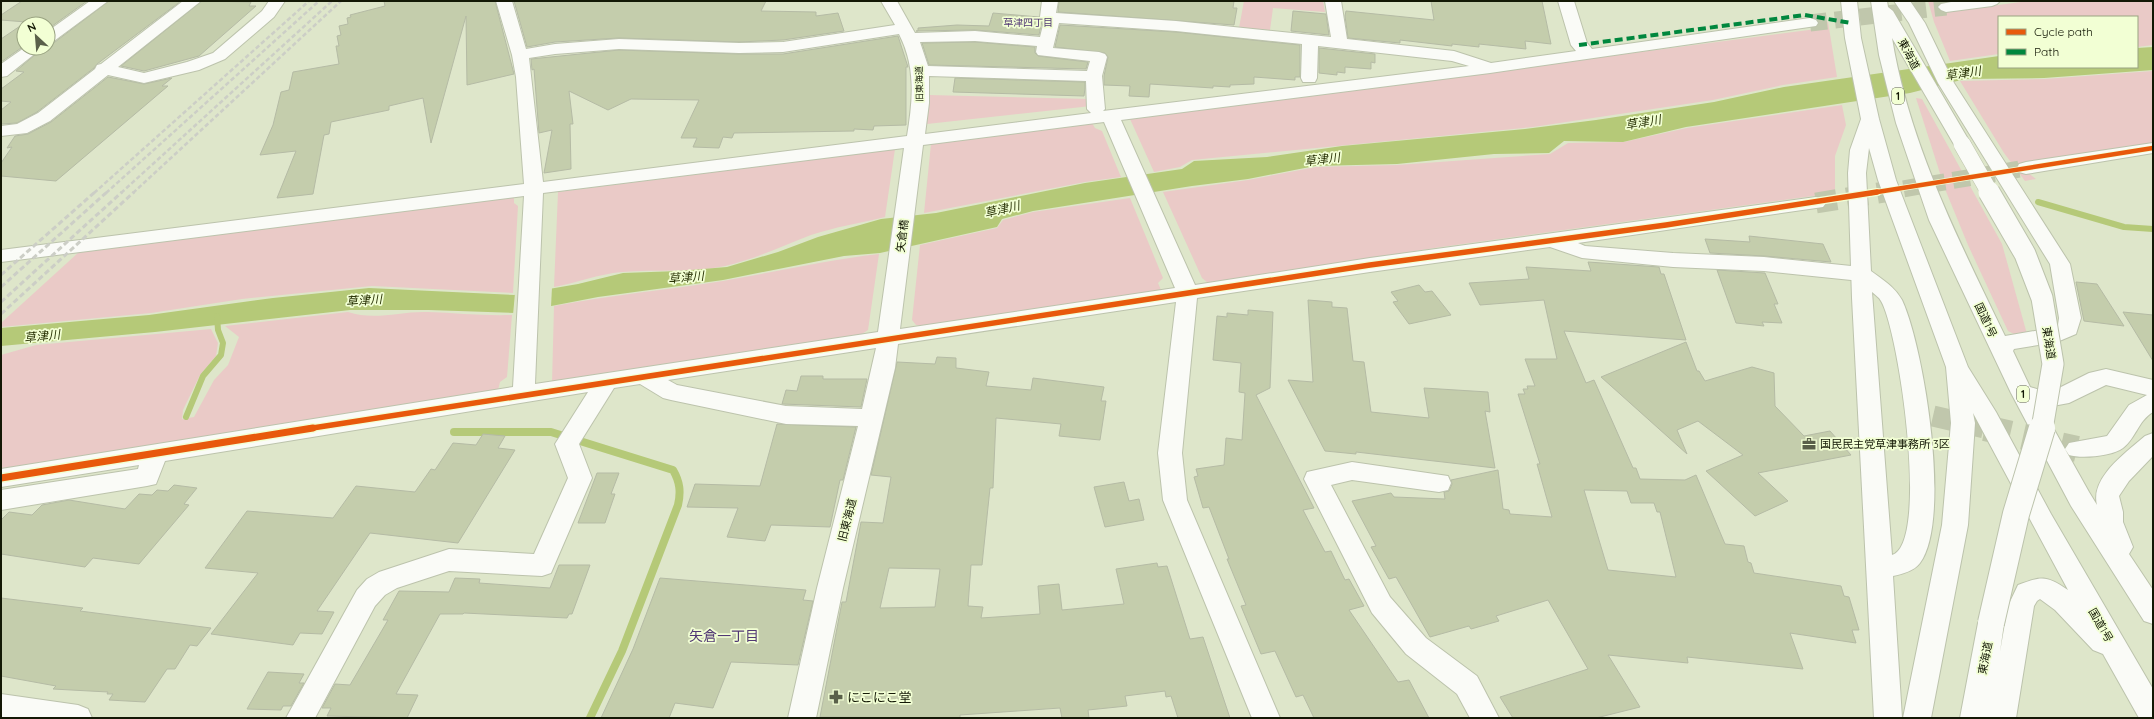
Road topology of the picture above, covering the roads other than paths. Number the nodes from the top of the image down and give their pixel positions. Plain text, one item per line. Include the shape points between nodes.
1 (100, 1) edge
2 (193, 1) edge
3 (277, 1) edge
4 (504, 1) edge
5 (889, 1) edge
6 (1050, 1) edge
7 (1333, 1) edge
8 (1566, 1) edge
9 (1849, 1) edge
10 (1879, 1) edge
11 (1902, 1) edge
12 (1992, 1) edge
13 (1946, 7) tunnel mouth
14 (1053, 17) junction
15 (1810, 22) tunnel mouth
16 (1888, 26) junction
17 (56, 32) edge
18 (907, 33) junction
19 (1310, 40) junction
20 (1047, 42) junction
21 (1340, 44) junction
22 (1587, 53) junction
23 (520, 55) junction
24 (23, 56) edge
25 (1490, 68) junction
26 (103, 69) junction
27 (920, 71) junction
28 (1, 72) edge
29 (1094, 76) junction
30 (1309, 78) dead end
31 (1107, 117) junction
32 (1870, 120) junction
33 (4, 133) edge
34 (914, 145) junction
35 (2153, 148) edge
36 (2026, 168) tunnel mouth
37 (534, 196) junction
38 (1816, 202) tunnel mouth
39 (1552, 241) junction
40 (1, 256) edge
41 (1861, 274) junction
42 (1186, 287) junction
43 (889, 330) junction
44 (2001, 351) junction
45 (1958, 366) junction
46 (644, 376) junction
47 (606, 382) junction
48 (524, 386) junction
49 (2153, 388) edge
50 (2022, 393) junction
51 (2153, 401) edge
52 (872, 418) junction
53 (2153, 442) edge
54 (2077, 448) tunnel mouth
55 (156, 452) junction
56 (1, 478) edge
57 (1439, 483) dead end
58 (1, 500) edge
59 (1880, 567) junction
60 (2130, 578) junction
61 (2153, 613) edge
62 (2121, 659) junction
63 (1, 707) edge
64 (2153, 716) edge
65 (78, 718) edge
66 (300, 718) edge
67 (802, 718) edge
68 (1266, 718) edge
69 (1485, 718) edge
70 (1888, 718) edge
71 (1917, 718) edge
72 (1974, 718) edge
73 (2002, 718) edge

1 - 17 main road
2 - 26 main road
3 - 26 main road via 268,14 219,56 193,66 144,78
4 - 23 main road
5 - 18 main road, 旧東海道
6 - 14 main road via 1048,17
7 - 21 main road
8 - 22 main road via 1579,45
9 - 32 main road via 1852,33
10 - 16 main road, 国道1号 / 1
11 - 44 main road via 1918,23 1946,83 2060,264 2070,318 2068,329 2058,335 2013,342
12 - 13 main road
14 - 19 main road
14 - 20 main road
15 - 22 main road
16 - 44 main road, 国道1号 / 1 via 1888,55 1905,123 1939,220
16 - 72 main road, 東海道 / 1, bridge via 1924,82 2025,254 2042,298 2053,364 2046,410 2016,514 1991,623
18 - 20 main road
18 - 23 main road via 783,47 619,44 555,49
18 - 27 main road, 旧東海道 via 917,56
19 - 21 main road
19 - 30 main road
20 - 29 main road via 1044,52 1099,57
21 - 25 main road via 1454,56
22 - 25 main road
23 - 37 main road
24 - 28 main road
25 - 31 main road
26 - 33 main road via 44,117 21,130
27 - 29 main road
27 - 34 main road, 旧東海道 via 918,130
29 - 31 main road
31 - 34 main road via 999,129
31 - 42 main road
32 - 41 main road via 1859,150 1857,172
32 - 45 main road via 1905,233
34 - 37 main road
34 - 43 main road, 矢倉橋
35 - 36 main road
37 - 40 main road
37 - 48 main road
38 - 39 main road
39 - 41 main road via 1582,252 1764,264
39 - 42 main road
41 - 59 main road
41 - 59 main road via 1890,298 1896,310 1925,415 1920,533 1914,552 1899,566
42 - 43 main road
42 - 68 main road via 1170,453 1175,500
43 - 46 main road
43 - 52 main road, 旧東海道 via 884,368
44 - 50 main road, 国道1号 / 1
45 - 62 main road, 国道1号
45 - 71 main road via 1963,423 1955,525
46 - 47 main road
46 - 52 main road via 671,392 786,415
47 - 48 main road
47 - 66 main road via 567,444 580,478 542,564 449,560 388,580 376,587 366,598
48 - 55 main road
49 - 50 main road via 2106,377 2061,397 2041,400
50 - 60 main road, 国道1号 / 1 via 2080,499
51 - 54 main road via 2137,411 2115,442 2103,446
52 - 67 main road, 旧東海道 via 830,588
53 - 60 main road via 2120,474 2107,496 2112,512 2111,522
55 - 56 main road
55 - 58 main road via 147,477
57 - 69 main road via 1352,471 1316,479 1381,605 1416,646 1467,685
59 - 70 main road
60 - 61 main road, 国道1号 / 1
62 - 64 main road, 国道1号
62 - 73 main road via 2064,602 2047,590 2034,589 2027,593 2021,606
63 - 65 main road

